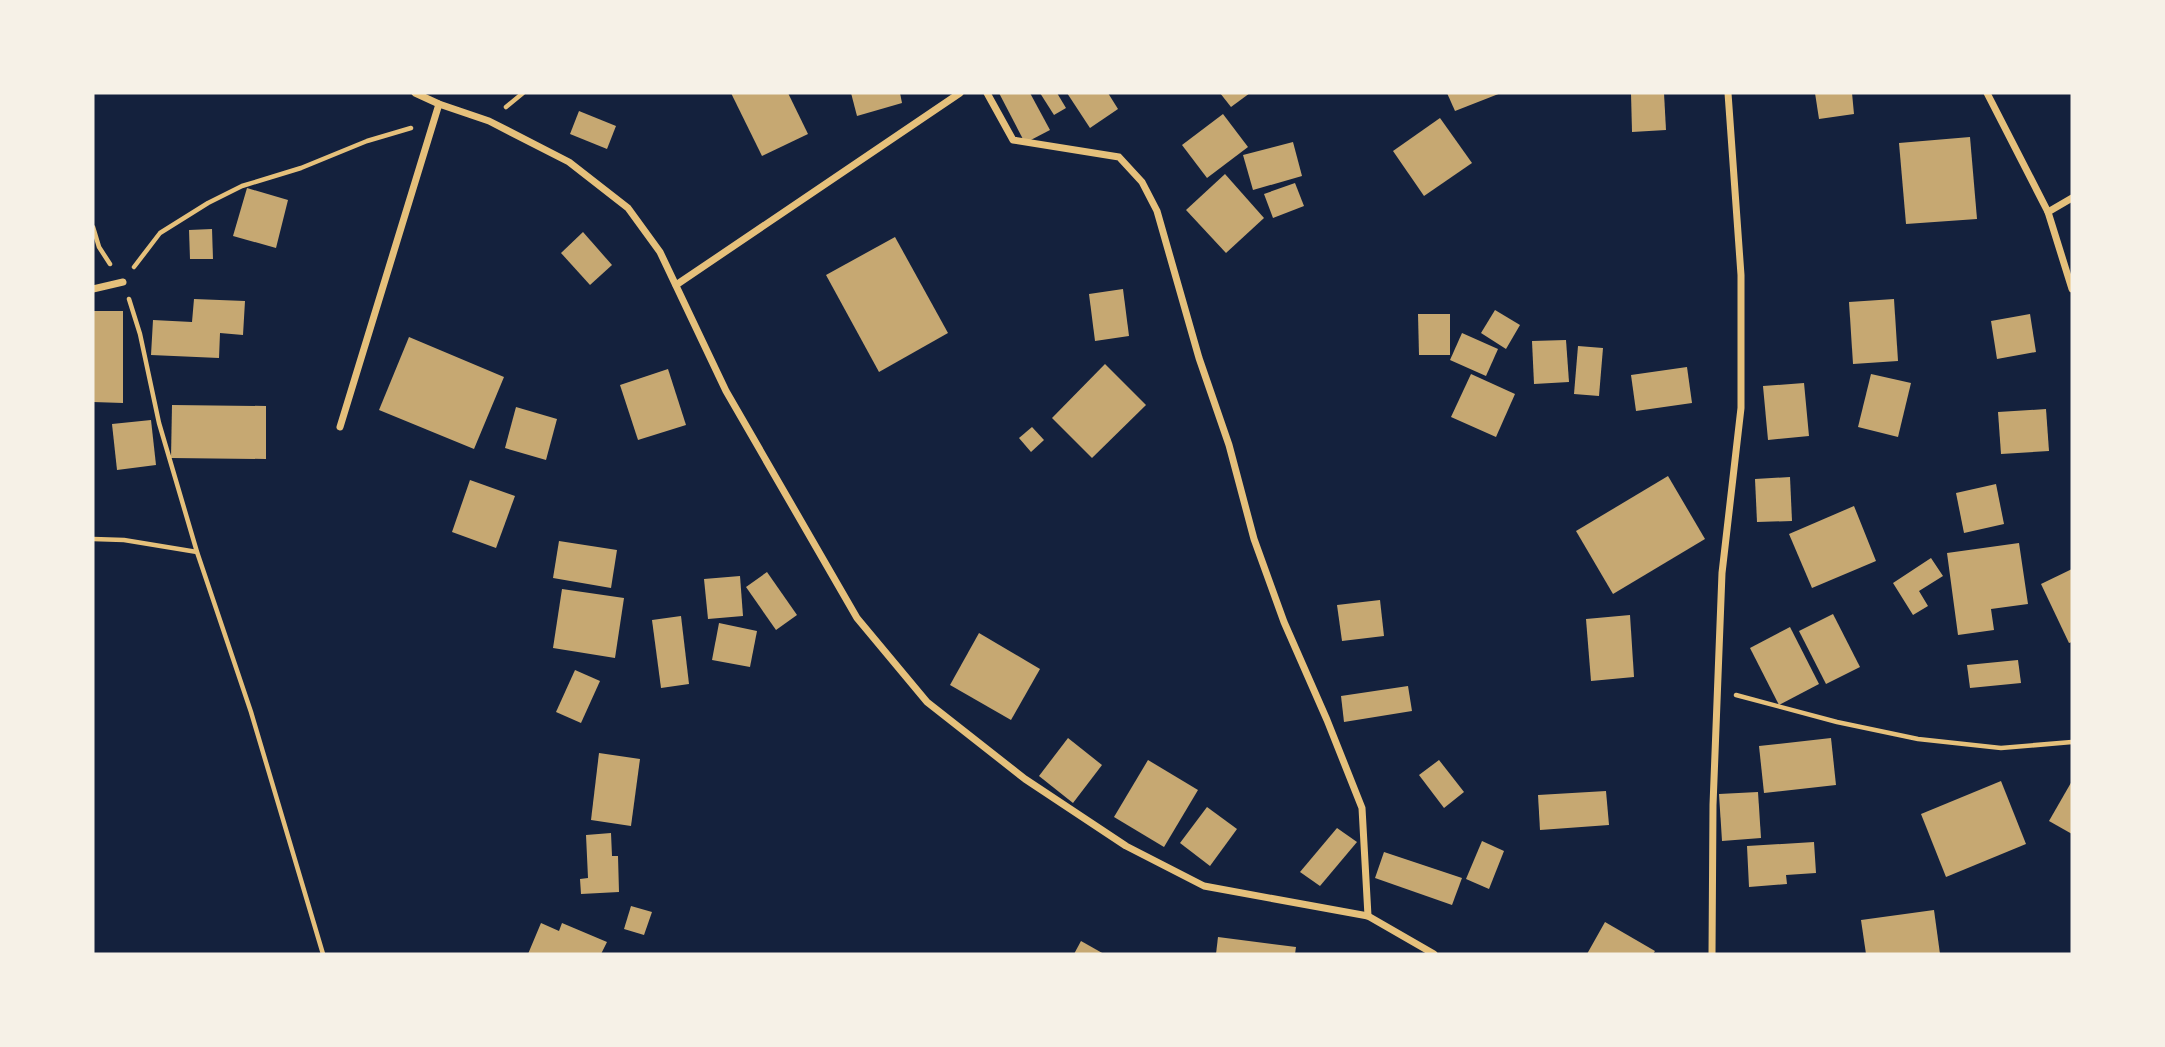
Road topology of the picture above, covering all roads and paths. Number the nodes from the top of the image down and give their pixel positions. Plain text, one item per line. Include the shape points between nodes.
1 (415, 93) edge
2 (960, 93) edge
3 (987, 93) edge
4 (1728, 93) edge
5 (1987, 93) edge
6 (439, 104) junction
7 (431, 124) junction
8 (2072, 198) edge
9 (2048, 212) junction
10 (93, 227) edge
11 (123, 282) junction
12 (676, 285) junction
13 (93, 289) edge
14 (2072, 289) edge
15 (340, 427) dead end
16 (93, 539) edge
17 (197, 552) junction
18 (1717, 690) junction
19 (2072, 742) edge
20 (1368, 916) junction
21 (323, 954) edge
22 (1434, 954) edge
23 (1712, 954) edge

1 - 6 street
2 - 12 street
3 - 20 street via 1013,140 1119,157 1142,182 1157,211 1254,539 1362,808
4 - 18 street via 1741,275 1741,408 1722,573
5 - 9 street
6 - 7 street
6 - 12 street via 489,121 569,162 628,208 660,252
7 - 11 path via 367,141 208,203 160,233
7 - 15 street
8 - 9 street
9 - 14 street
10 - 11 path via 99,247
11 - 13 street
11 - 17 path
12 - 20 street via 726,391 857,618 927,702 1025,779 1126,846 1204,886
16 - 17 path
17 - 21 path via 251,712
18 - 19 path via 1918,739 2001,748
18 - 23 street
20 - 22 street

